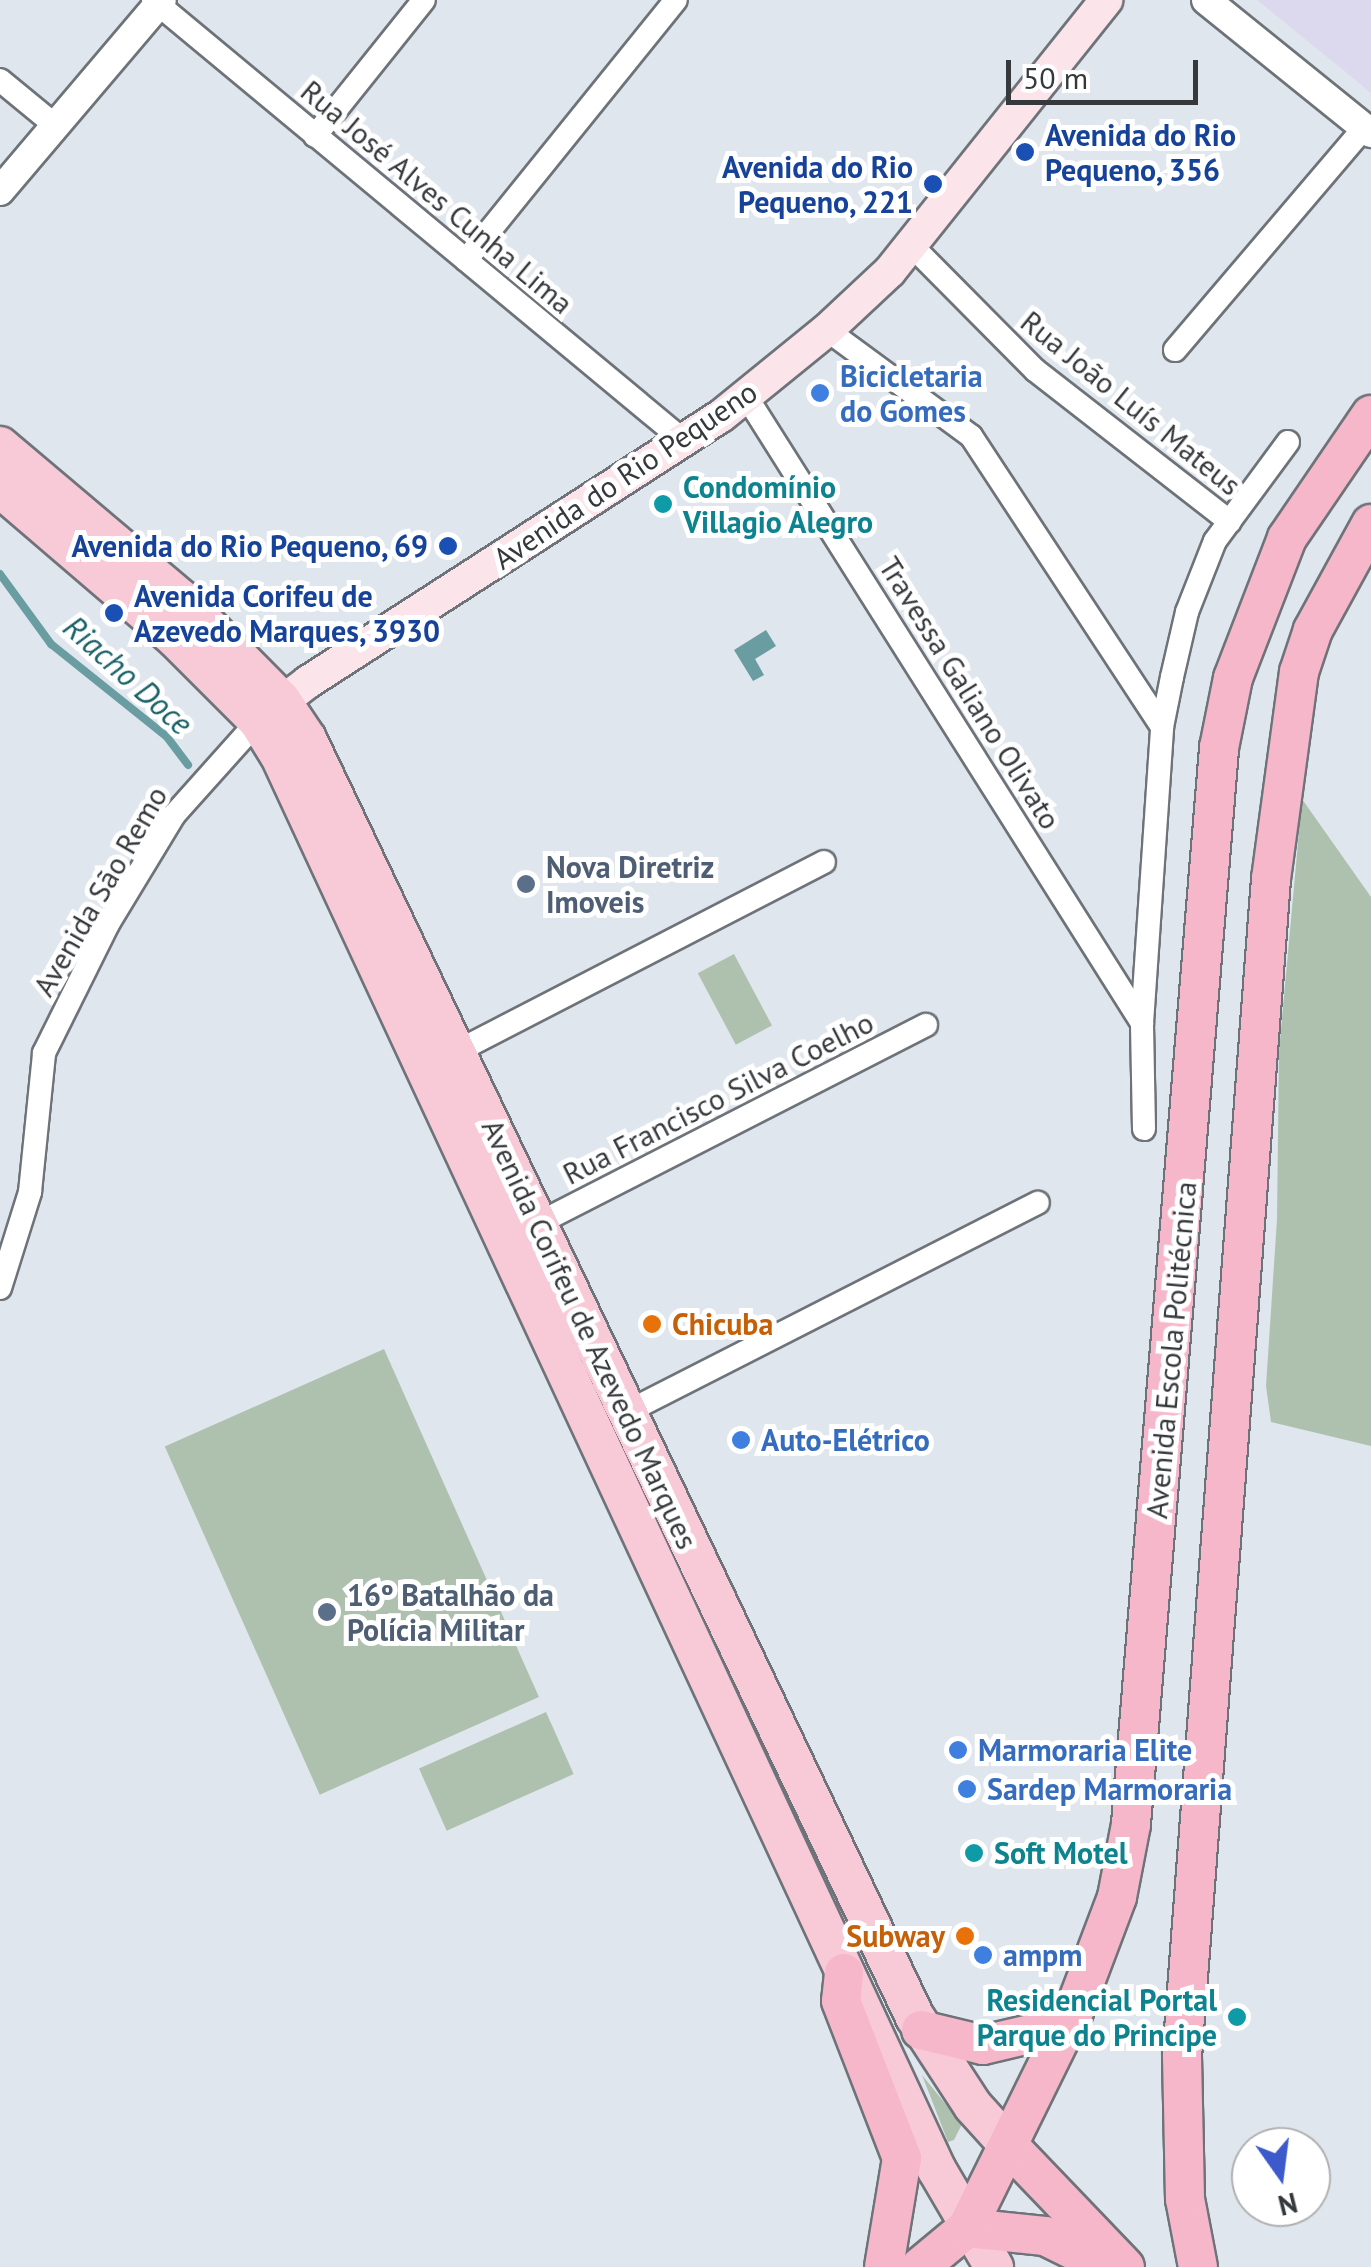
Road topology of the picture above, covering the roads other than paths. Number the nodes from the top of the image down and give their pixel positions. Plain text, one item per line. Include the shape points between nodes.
1 (424, 0) edge
2 (676, 0) edge
3 (1206, 0) edge
4 (158, 2) edge
5 (1097, 3) edge
6 (0, 80) edge
7 (56, 126) junction
8 (1368, 130) edge
9 (315, 136) junction
10 (0, 191) edge
11 (911, 245) junction
12 (466, 260) junction
13 (827, 330) junction
14 (1174, 350) dead end
15 (746, 396) junction
16 (1371, 415) edge
17 (684, 440) junction
18 (1288, 442) dead end
19 (0, 446) edge
20 (0, 488) edge
21 (1230, 522) junction
22 (1371, 524) edge
23 (270, 710) junction
24 (1162, 727) junction
25 (824, 862) dead end
26 (1142, 1023) junction
27 (926, 1025) dead end
28 (456, 1052) junction
29 (1144, 1129) dead end
30 (1038, 1204) dead end
31 (537, 1224) junction
32 (0, 1288) edge
33 (627, 1412) junction
34 (844, 1973) junction
35 (1074, 2011) junction
36 (922, 2030) junction
37 (1010, 2147) junction
38 (966, 2228) junction
39 (884, 2267) edge
40 (920, 2267) edge
41 (994, 2267) edge
42 (1108, 2267) edge
43 (1125, 2267) edge
44 (1198, 2267) edge

1 - 9 street
2 - 12 street
3 - 8 street
4 - 7 street
4 - 9 street, Rua José Alves Cunha Lima
5 - 11 main road, Avenida do Rio Pequeno
6 - 7 street
7 - 10 street
8 - 14 street
9 - 12 street, Rua José Alves Cunha Lima
11 - 13 main road, Avenida do Rio Pequeno
11 - 21 street, Rua João Luís Mateus via 1034,370
12 - 17 street, Rua José Alves Cunha Lima
13 - 15 main road, Avenida do Rio Pequeno
13 - 24 street via 971,436
15 - 17 main road, Avenida do Rio Pequeno
15 - 26 street, Travessa Galiano Olivato
16 - 35 highway, Avenida Escola Politécnica via 1287,538 1234,678 1219,748 1132,1824 1117,1897
17 - 23 main road, Avenida do Rio Pequeno
18 - 21 street
19 - 23 main road, Avenida Corifeu de Azevedo Marques via 180,599
20 - 23 main road, Avenida Corifeu de Azevedo Marques
21 - 24 street via 1187,612
22 - 44 highway, Avenida Escola Politécnica via 1313,630 1300,672 1270,893 1182,2057 1186,2199
23 - 28 main road, Avenida Corifeu de Azevedo Marques via 307,739
23 - 32 street, Avenida São Remo via 174,815 108,924 44,1053 30,1192
23 - 34 main road, Avenida Corifeu de Azevedo Marques
24 - 26 street
25 - 28 street
26 - 29 street
27 - 31 street, Rua Francisco Silva Coelho
28 - 31 main road, Avenida Corifeu de Azevedo Marques
30 - 33 street
31 - 33 main road, Avenida Corifeu de Azevedo Marques
33 - 36 main road, Avenida Corifeu de Azevedo Marques
34 - 38 main road, Avenida Corifeu de Azevedo Marques
34 - 39 highway via 841,2001 902,2158
35 - 36 highway via 1034,2033 983,2045
35 - 37 highway, Avenida Escola Politécnica
36 - 37 main road, Avenida Corifeu de Azevedo Marques
37 - 38 highway, Avenida Escola Politécnica
37 - 43 highway, Avenida Corifeu de Azevedo Marques
38 - 40 highway, Avenida Escola Politécnica
38 - 41 main road, Avenida Corifeu de Azevedo Marques
38 - 42 highway via 1045,2236

